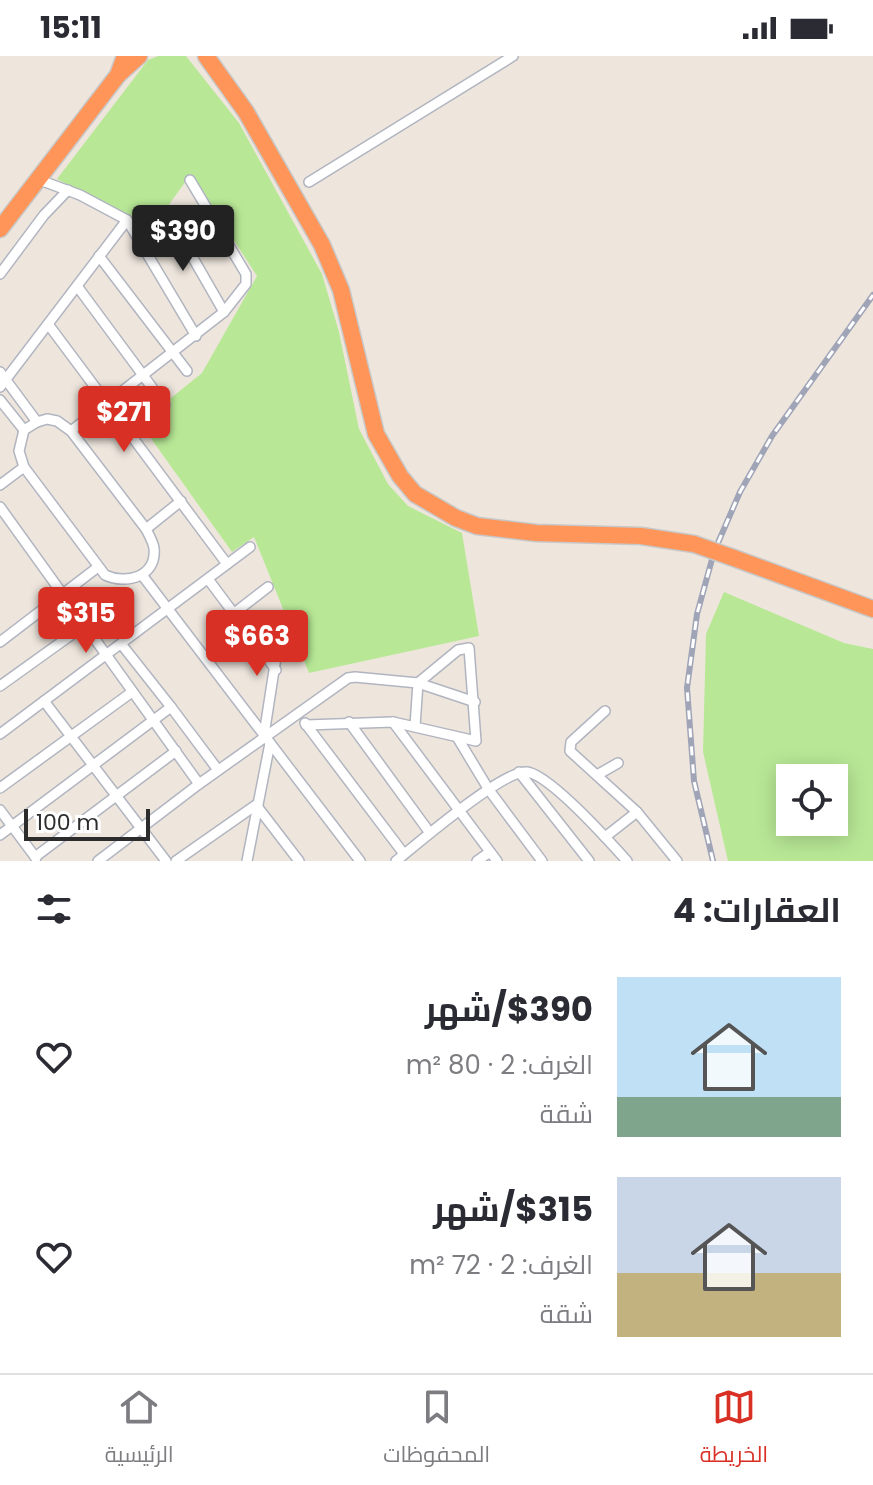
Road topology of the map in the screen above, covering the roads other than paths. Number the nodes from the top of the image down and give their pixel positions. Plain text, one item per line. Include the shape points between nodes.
1 (125, 56) edge
2 (139, 56) edge
3 (206, 56) edge
4 (513, 56) edge
5 (118, 75) junction
6 (37, 179) junction
7 (190, 180) dead end
8 (309, 182) dead end
9 (68, 190) junction
10 (170, 218) dead end
11 (127, 220) junction
12 (0, 229) edge
13 (99, 256) junction
14 (0, 274) edge
15 (77, 286) junction
16 (224, 312) junction
17 (48, 324) junction
18 (196, 336) junction
19 (172, 352) junction
20 (187, 371) dead end
21 (143, 376) junction
22 (2, 380) edge
23 (0, 400) edge
24 (107, 404) junction
25 (165, 405) dead end
26 (37, 422) junction
27 (24, 430) junction
28 (71, 431) junction
29 (24, 467) junction
30 (0, 485) edge
31 (181, 501) junction
32 (0, 507) edge
33 (146, 529) junction
34 (250, 547) dead end
35 (227, 564) junction
36 (98, 567) junction
37 (142, 575) junction
38 (208, 579) junction
39 (268, 587) dead end
40 (63, 595) junction
41 (873, 609) edge
42 (169, 610) junction
43 (233, 614) junction
44 (85, 625) junction
45 (281, 625) dead end
46 (0, 642) edge
47 (122, 645) junction
48 (107, 655) junction
49 (276, 670) junction
50 (418, 683) junction
51 (0, 686) edge
52 (132, 692) junction
53 (44, 701) junction
54 (475, 702) junction
55 (171, 707) junction
56 (605, 711) dead end
57 (299, 712) junction
58 (153, 721) junction
59 (349, 722) junction
60 (393, 722) junction
61 (306, 725) junction
62 (415, 726) junction
63 (0, 734) edge
64 (70, 735) junction
65 (457, 737) junction
66 (266, 739) junction
67 (176, 751) junction
68 (618, 763) dead end
69 (94, 766) junction
70 (218, 770) junction
71 (519, 772) junction
72 (597, 775) junction
73 (199, 784) junction
74 (0, 788) edge
75 (489, 790) junction
76 (117, 796) junction
77 (256, 805) junction
78 (0, 810) edge
79 (459, 810) junction
80 (637, 812) junction
81 (12, 825) junction
82 (141, 829) junction
83 (430, 833) junction
84 (0, 835) edge
85 (605, 837) junction
86 (490, 852) junction
87 (400, 858) edge
88 (37, 859) edge
89 (624, 860) edge
90 (98, 861) edge
91 (166, 861) edge
92 (176, 861) edge
93 (247, 861) edge
94 (299, 861) edge
95 (360, 861) edge
96 (477, 861) edge
97 (497, 861) edge
98 (542, 861) edge
99 (589, 861) edge
100 (677, 861) edge

1 - 5 highway
2 - 5 highway
3 - 41 highway, bridge via 246,112 322,245 341,290 376,434 415,494 477,526 694,544
4 - 8 street
5 - 6 highway
6 - 9 street
6 - 12 highway
7 - 16 street via 246,274 246,284
9 - 11 street
9 - 14 street
10 - 16 street
11 - 13 street
11 - 18 street
13 - 15 street
13 - 19 street
15 - 17 street
15 - 21 street
16 - 18 street
17 - 22 street
17 - 24 street
18 - 19 street
19 - 20 street
19 - 21 street
21 - 24 street
21 - 25 street
22 - 26 street
23 - 27 street
24 - 28 street
24 - 31 street
26 - 27 street
26 - 28 street via 57,421
27 - 29 street via 19,451
28 - 33 street
29 - 30 street
29 - 36 street
31 - 33 street
31 - 35 street
32 - 40 street
33 - 37 street via 154,553
34 - 35 street
35 - 38 street
36 - 37 street via 114,580
36 - 40 street
37 - 42 street
38 - 42 street
38 - 43 street
39 - 43 street
40 - 44 street
40 - 46 street
42 - 47 street
42 - 66 street
43 - 49 street
44 - 48 street
44 - 51 street
45 - 49 street
47 - 48 street
47 - 55 street
48 - 52 street
48 - 53 street
49 - 66 street
50 - 54 street
50 - 54 street via 467,647
50 - 57 street via 348,678
50 - 62 street
52 - 58 street
52 - 64 street
53 - 63 street
53 - 64 street
54 - 65 street via 477,740
55 - 58 street
55 - 70 street
56 - 72 street via 569,746
57 - 61 street
57 - 66 street
58 - 67 street
58 - 69 street
59 - 60 street
59 - 61 street
59 - 83 street
60 - 62 street
60 - 79 street
61 - 87 street
62 - 65 street
64 - 69 street
64 - 74 street
65 - 75 street
66 - 70 street
66 - 77 street
66 - 95 street
67 - 73 street
67 - 76 street
68 - 72 street
69 - 76 street
69 - 81 street
70 - 73 street
71 - 75 street
71 - 85 street via 544,782
71 - 99 street
72 - 80 street
73 - 82 street
75 - 79 street
75 - 98 street
76 - 82 street
76 - 88 street
77 - 92 street
77 - 93 street
77 - 94 street
78 - 81 street
79 - 83 street
79 - 86 street
80 - 85 street
80 - 100 street
81 - 84 street
81 - 88 street
82 - 90 street
82 - 91 street
83 - 87 street
85 - 89 street
86 - 96 street
86 - 97 street

